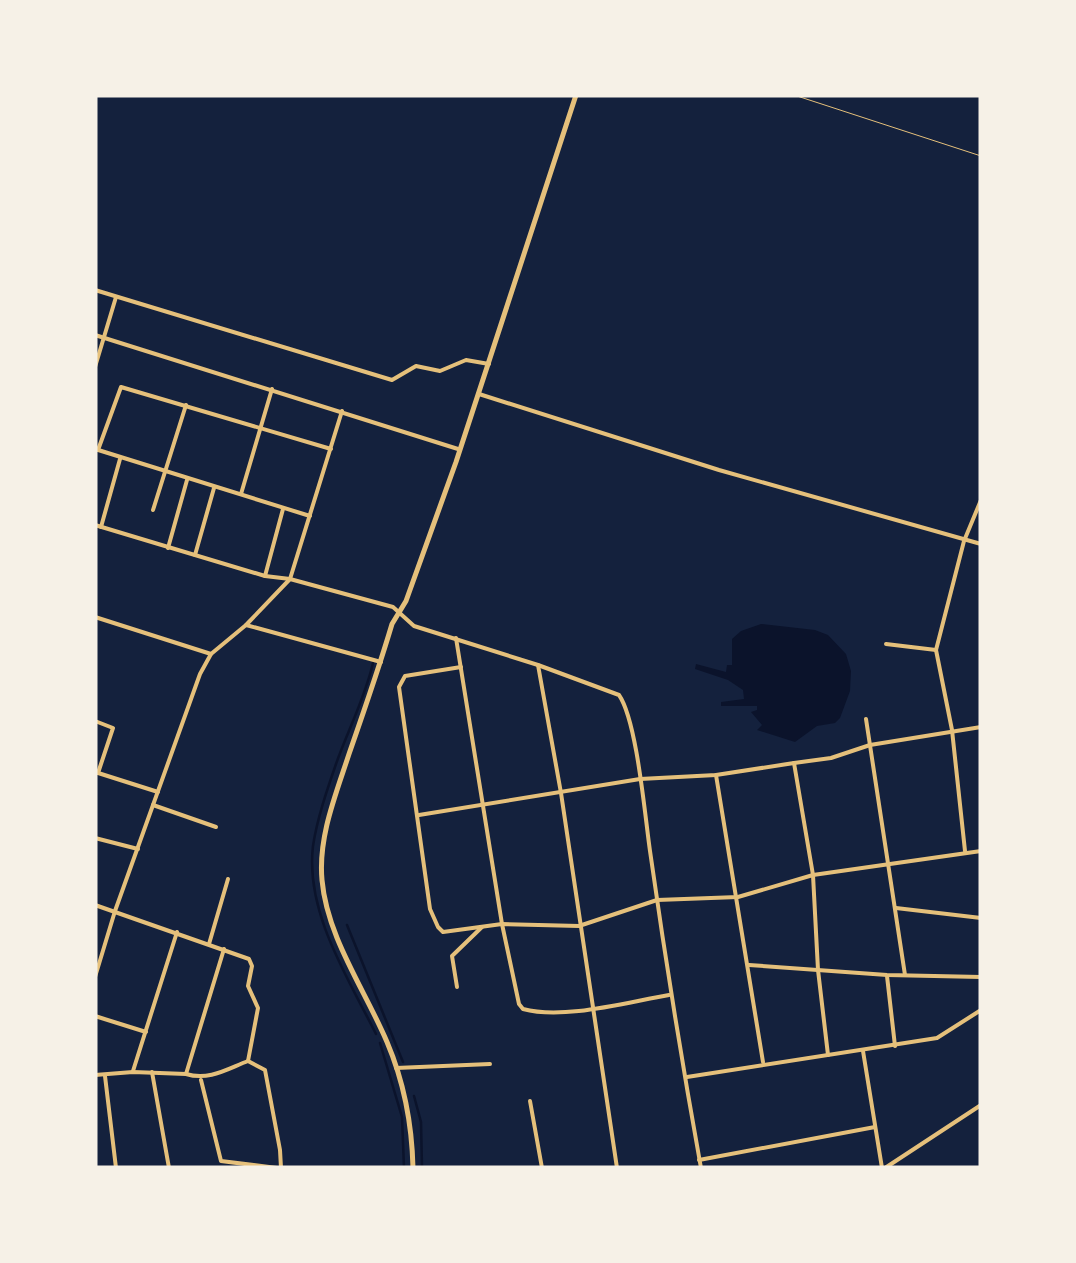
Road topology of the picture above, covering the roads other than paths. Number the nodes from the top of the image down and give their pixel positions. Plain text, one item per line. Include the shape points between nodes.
1 (576, 95) edge
2 (794, 95) edge
3 (981, 156) edge
4 (95, 290) edge
5 (116, 297) junction
6 (95, 336) edge
7 (103, 338) junction
8 (489, 364) junction
9 (95, 367) edge
10 (272, 389) junction
11 (479, 394) junction
12 (186, 405) junction
13 (342, 410) junction
14 (261, 428) junction
15 (331, 449) junction
16 (458, 449) junction
17 (96, 450) edge
18 (120, 459) junction
19 (166, 472) junction
20 (188, 479) junction
21 (214, 487) junction
22 (241, 494) junction
23 (981, 500) edge
24 (284, 508) junction
25 (153, 510) dead end
26 (310, 516) junction
27 (98, 526) edge
28 (964, 542) junction
29 (981, 544) edge
30 (168, 548) junction
31 (195, 555) junction
32 (265, 576) junction
33 (290, 580) junction
34 (400, 613) junction
35 (95, 617) edge
36 (246, 624) junction
37 (456, 638) junction
38 (886, 644) dead end
39 (936, 650) junction
40 (211, 654) junction
41 (381, 662) junction
42 (538, 665) junction
43 (460, 666) junction
44 (866, 719) dead end
45 (95, 721) edge
46 (981, 727) edge
47 (952, 730) junction
48 (870, 745) junction
49 (794, 764) junction
50 (97, 772) edge
51 (716, 775) junction
52 (640, 779) junction
53 (158, 792) junction
54 (560, 793) junction
55 (153, 805) junction
56 (483, 805) junction
57 (418, 815) junction
58 (216, 827) dead end
59 (95, 838) edge
60 (138, 849) junction
61 (965, 851) junction
62 (981, 851) edge
63 (887, 865) junction
64 (812, 875) junction
65 (228, 879) dead end
66 (738, 897) junction
67 (657, 900) junction
68 (95, 905) edge
69 (896, 908) junction
70 (115, 911) junction
71 (981, 918) edge
72 (502, 924) junction
73 (578, 926) junction
74 (482, 928) junction
75 (177, 932) junction
76 (208, 944) junction
77 (224, 950) junction
78 (748, 965) junction
79 (818, 970) junction
80 (887, 975) junction
81 (905, 975) junction
82 (95, 977) edge
83 (981, 977) edge
84 (457, 987) dead end
85 (670, 994) junction
86 (592, 1008) junction
87 (981, 1010) edge
88 (95, 1016) edge
89 (146, 1032) junction
90 (895, 1046) junction
91 (863, 1051) junction
92 (828, 1056) junction
93 (248, 1060) junction
94 (490, 1064) dead end
95 (764, 1064) junction
96 (396, 1068) junction
97 (133, 1072) junction
98 (152, 1072) junction
99 (186, 1074) junction
100 (95, 1076) edge
101 (106, 1076) junction
102 (685, 1077) junction
103 (200, 1078) junction
104 (530, 1101) dead end
105 (981, 1105) edge
106 (875, 1127) junction
107 (700, 1160) junction
108 (116, 1168) edge
109 (169, 1168) edge
110 (279, 1168) edge
111 (413, 1168) edge
112 (542, 1168) edge
113 (617, 1168) edge
114 (701, 1168) edge
115 (883, 1168) edge

1 - 8 street
2 - 3 lane
4 - 5 street
5 - 7 street
5 - 8 street via 392,380 416,366 440,371 466,360
6 - 7 street
7 - 9 street
7 - 10 street
8 - 11 street
10 - 13 street
10 - 14 street
11 - 16 street
11 - 28 street
12 - 14 street
12 - 17 street via 121,387
12 - 19 street
13 - 15 street
13 - 16 street
14 - 15 street
14 - 22 street
15 - 26 street
16 - 34 street
17 - 18 street
18 - 19 street
18 - 27 street
19 - 20 street
19 - 25 street
20 - 21 street
20 - 30 street
21 - 22 street
21 - 31 street
22 - 24 street
23 - 28 street
24 - 26 street
24 - 32 street
26 - 33 street
27 - 30 street
28 - 29 street
28 - 39 street
30 - 31 street
31 - 32 street
32 - 33 street
33 - 34 street
33 - 36 street
34 - 37 street via 414,626
34 - 41 street
35 - 40 street
36 - 40 street
36 - 41 street
37 - 42 street
37 - 43 street
38 - 39 street
39 - 47 street
40 - 53 street
41 - 96 street via 336,792 322,878 340,943
42 - 52 street via 619,695
42 - 54 street
43 - 56 street
43 - 57 street via 400,680
44 - 48 street
45 - 50 street via 113,728
46 - 47 street
47 - 48 street
47 - 61 street
48 - 49 street
48 - 63 street
49 - 51 street
49 - 64 street
50 - 53 street
51 - 52 street
51 - 66 street
52 - 54 street
52 - 67 street
53 - 55 street
54 - 56 street
54 - 73 street
55 - 58 street
55 - 60 street
56 - 57 street
56 - 72 street
57 - 74 street via 438,928
59 - 60 street
60 - 70 street
61 - 62 street
61 - 63 street
63 - 64 street
63 - 69 street
64 - 66 street
64 - 79 street
65 - 76 street
66 - 67 street
66 - 78 street
67 - 73 street
67 - 85 street
68 - 70 street
69 - 71 street
69 - 81 street
70 - 75 street
70 - 82 street
72 - 73 street
72 - 74 street
72 - 86 street via 523,1009
73 - 86 street
74 - 84 street via 452,956
75 - 76 street
75 - 89 street
76 - 77 street
77 - 93 street via 252,962 248,986 258,1008
77 - 99 street
78 - 79 street
78 - 95 street
79 - 80 street
79 - 92 street
80 - 81 street
80 - 90 street
81 - 83 street
85 - 86 street
85 - 102 street
86 - 113 street
87 - 90 street via 937,1038
88 - 89 street
89 - 97 street
90 - 91 street
91 - 92 street
91 - 106 street
92 - 95 street
93 - 103 street
93 - 110 street via 268,1075
94 - 96 street
95 - 102 street
96 - 111 street
97 - 98 street
97 - 101 street
98 - 99 street
98 - 109 street
99 - 103 street
100 - 101 street
101 - 108 street
102 - 107 street
103 - 110 street via 221,1161
104 - 112 street
105 - 115 street
106 - 107 street
106 - 115 street
107 - 114 street

